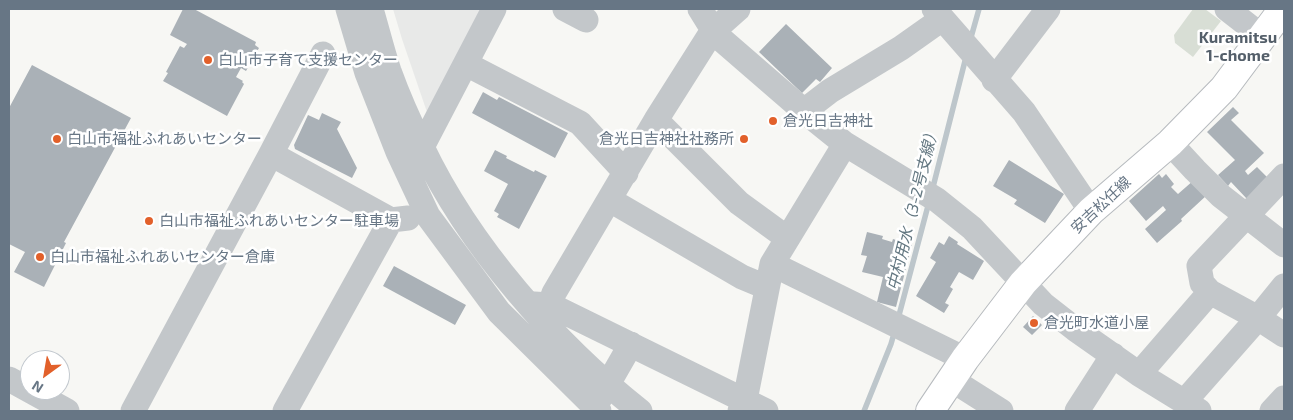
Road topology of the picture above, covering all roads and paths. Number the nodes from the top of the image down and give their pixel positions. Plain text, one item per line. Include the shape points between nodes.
1 (348, 9) edge
2 (371, 9) edge
3 (494, 9) edge
4 (700, 9) edge
5 (738, 9) edge
6 (1048, 9) edge
7 (1227, 9) edge
8 (1283, 10) edge
9 (938, 14) edge
10 (718, 26) edge
11 (1263, 37) junction
12 (323, 54) dead end
13 (466, 64) junction
14 (994, 80) junction
15 (804, 111) junction
16 (656, 120) junction
17 (1170, 142) junction
18 (845, 144) junction
19 (422, 147) junction
20 (271, 154) junction
21 (626, 172) junction
22 (1284, 176) edge
23 (610, 200) junction
24 (1091, 211) junction
25 (428, 216) junction
26 (1247, 216) junction
27 (391, 220) junction
28 (787, 238) junction
29 (1284, 245) edge
30 (769, 276) junction
31 (1023, 283) junction
32 (1284, 286) edge
33 (1210, 292) junction
34 (538, 304) junction
35 (1258, 318) junction
36 (1284, 335) edge
37 (631, 344) junction
38 (1113, 355) junction
39 (958, 369) junction
40 (1140, 374) junction
41 (9, 379) edge
42 (608, 385) junction
43 (1284, 398) edge
44 (1191, 407) edge
45 (294, 408) edge
46 (750, 408) edge
47 (596, 410) edge
48 (67, 411) edge
49 (133, 411) edge
50 (640, 411) edge
51 (930, 411) edge
52 (1001, 411) edge
53 (1077, 411) edge
54 (1272, 411) edge

1 - 25 street via 367,73
2 - 19 street via 389,71
3 - 13 street
4 - 10 street
5 - 10 street
6 - 14 street
7 - 11 street
8 - 11 main road, 安吉松任線
9 - 14 street
9 - 15 street via 900,48 830,90
10 - 15 street
10 - 16 street
11 - 17 main road, 安吉松任線 via 1224,88
12 - 20 street
13 - 19 street
13 - 21 street via 580,123
14 - 24 street via 1024,112
15 - 18 street
16 - 21 street
16 - 28 street via 739,203
17 - 24 main road, 安吉松任線
17 - 26 street via 1208,183
18 - 28 street
18 - 31 street via 930,196 972,228
19 - 34 street via 479,242
20 - 27 street
20 - 49 street
21 - 23 street
22 - 26 street
23 - 30 street via 742,277
23 - 34 street via 554,293
24 - 31 main road, 安吉松任線
25 - 27 street
25 - 47 street via 499,312
26 - 29 street
26 - 33 street via 1199,266 1202,283
27 - 45 street
28 - 30 street
30 - 39 street via 897,326
30 - 46 street
31 - 38 street via 1043,304
31 - 39 main road, 安吉松任線
32 - 35 street
33 - 35 street
33 - 40 street
34 - 37 street
34 - 42 street
35 - 36 street
35 - 44 street
37 - 42 street
37 - 46 street
38 - 40 street
38 - 53 street
39 - 51 main road, 安吉松任線
39 - 52 street
40 - 44 street
41 - 48 street
42 - 47 street
42 - 50 street
43 - 54 street

